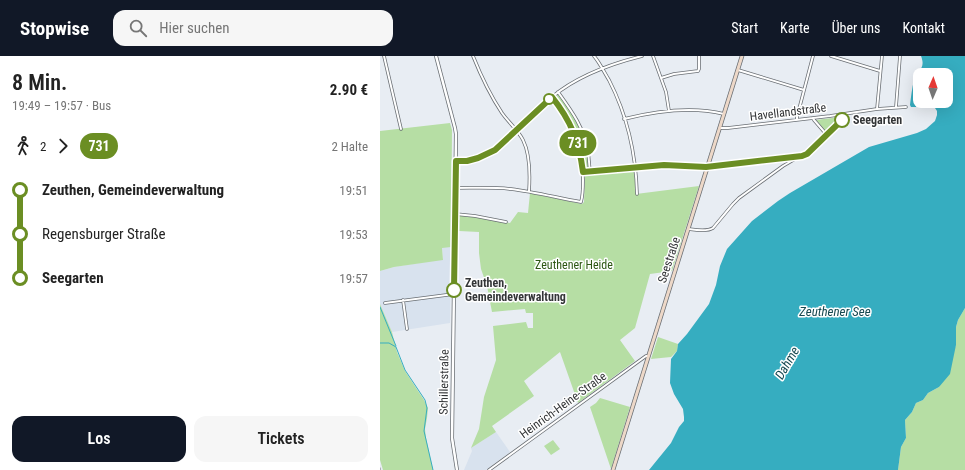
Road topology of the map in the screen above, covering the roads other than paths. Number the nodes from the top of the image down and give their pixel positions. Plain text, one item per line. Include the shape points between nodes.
1 (384, 56) edge
2 (436, 56) edge
3 (473, 56) edge
4 (594, 56) edge
5 (642, 56) edge
6 (653, 56) edge
7 (699, 56) edge
8 (742, 56) edge
9 (813, 56) edge
10 (831, 56) edge
11 (882, 56) edge
12 (900, 56) edge
13 (603, 69) junction
14 (738, 70) junction
15 (880, 71) junction
16 (661, 78) junction
17 (804, 90) junction
18 (558, 92) junction
19 (552, 97) junction
20 (906, 107) dead end
21 (896, 108) junction
22 (877, 110) junction
23 (669, 111) junction
24 (724, 114) junction
25 (846, 114) junction
26 (813, 118) junction
27 (624, 119) junction
28 (797, 120) junction
29 (401, 128) dead end
30 (720, 128) junction
31 (517, 130) junction
32 (827, 135) junction
33 (794, 157) junction
34 (456, 161) junction
35 (708, 167) junction
36 (635, 168) junction
37 (590, 171) junction
38 (583, 172) junction
39 (455, 188) junction
40 (529, 191) junction
41 (637, 194) dead end
42 (455, 214) junction
43 (506, 222) dead end
44 (689, 229) junction
45 (454, 294) junction
46 (403, 300) junction
47 (385, 303) dead end
48 (407, 329) dead end
49 (648, 356) junction
50 (457, 470) edge
51 (489, 470) edge
52 (613, 470) edge

1 - 29 street
2 - 34 street, Schillerstraße via 454,123
3 - 31 street via 488,89
4 - 13 street
5 - 13 street
6 - 16 street
7 - 16 street via 698,71
8 - 14 main road, Seestraße
9 - 17 street
10 - 15 street
11 - 15 street
12 - 21 street
13 - 18 street
13 - 27 street
14 - 17 street
14 - 24 main road, Seestraße
15 - 22 street
16 - 23 street
17 - 28 street
18 - 19 street
18 - 37 street via 581,128 588,151
19 - 31 street
19 - 38 street via 570,123 579,146
20 - 21 street, Havellandstraße
21 - 22 street, Havellandstraße
22 - 25 street, Havellandstraße
23 - 24 street via 694,110
23 - 27 street
24 - 30 main road, Seestraße
25 - 26 street, Havellandstraße
25 - 32 street via 846,117
26 - 28 street, Havellandstraße
26 - 32 street
27 - 36 street
28 - 30 street, Havellandstraße
30 - 35 main road, Seestraße
31 - 34 street via 488,154 473,160
31 - 40 street via 523,139 527,154
32 - 33 street via 807,154
33 - 35 street
33 - 44 street via 795,159 740,197 714,228
34 - 39 street, Schillerstraße
35 - 36 street via 664,165
35 - 44 main road, Seestraße
36 - 37 street
36 - 41 street
37 - 38 street
38 - 40 street via 581,202
39 - 40 street
39 - 42 street, Schillerstraße
42 - 43 street
42 - 45 street, Schillerstraße
44 - 49 main road, Seestraße
45 - 46 street
45 - 50 street, Schillerstraße via 452,438
46 - 47 street
46 - 48 street
49 - 51 street, Heinrich-Heine-Straße
49 - 52 main road, Seestraße

